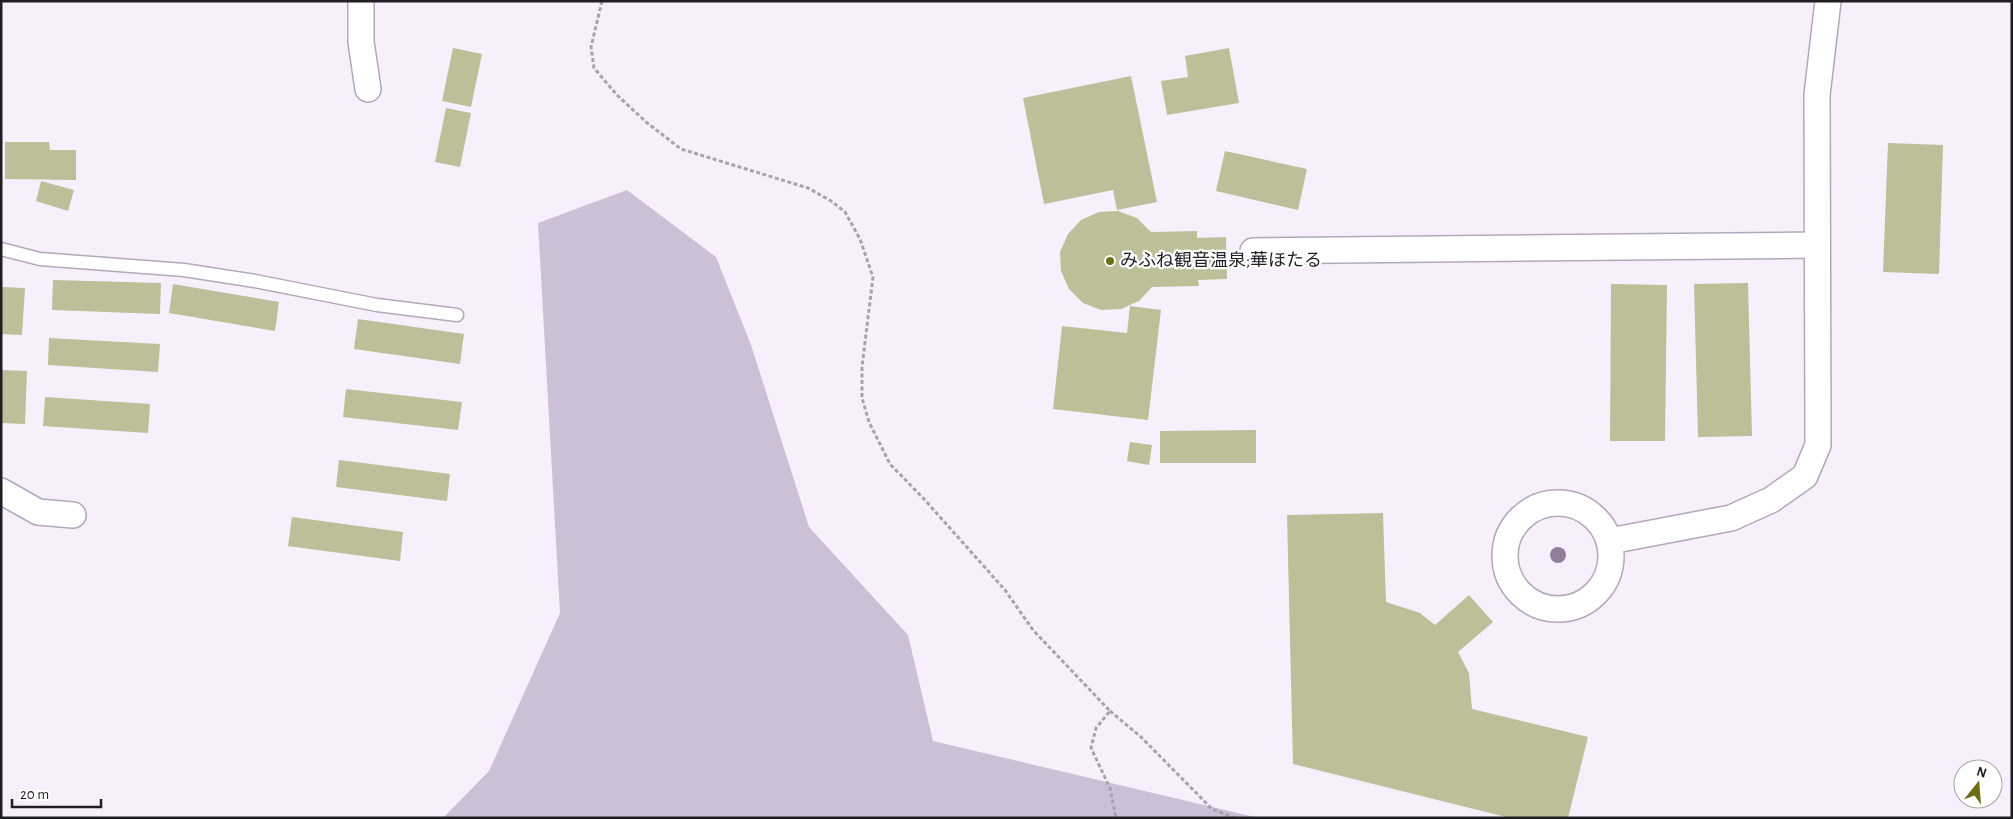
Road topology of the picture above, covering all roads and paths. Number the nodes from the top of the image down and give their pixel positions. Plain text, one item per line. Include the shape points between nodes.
1 (360, 1) edge
2 (602, 1) edge
3 (1828, 1) edge
4 (368, 89) dead end
5 (1816, 245) junction
6 (1, 250) edge
7 (1253, 251) dead end
8 (457, 315) dead end
9 (1, 491) edge
10 (73, 515) dead end
11 (1610, 541) junction
12 (1110, 711) junction
13 (1116, 818) edge
14 (1235, 818) edge

1 - 4 street
2 - 12 path via 591,47 594,68 646,122 681,149 808,188 845,212 860,239 873,277 862,367 862,398 869,422 890,464 1005,590 1033,630
3 - 5 street via 1817,95
5 - 7 street
5 - 11 street via 1818,445 1805,476 1771,500 1731,518
6 - 8 lane via 40,259 184,270 377,305
9 - 10 street via 38,512
11 - 11 street via 1612,562 1606,582 1592,598 1573,608 1552,609 1532,603 1516,589 1506,570 1505,549 1511,529 1525,514 1544,504 1565,502 1584,509 1601,522
12 - 13 path via 1096,728 1091,748 1110,788
12 - 14 path via 1141,737 1212,809

